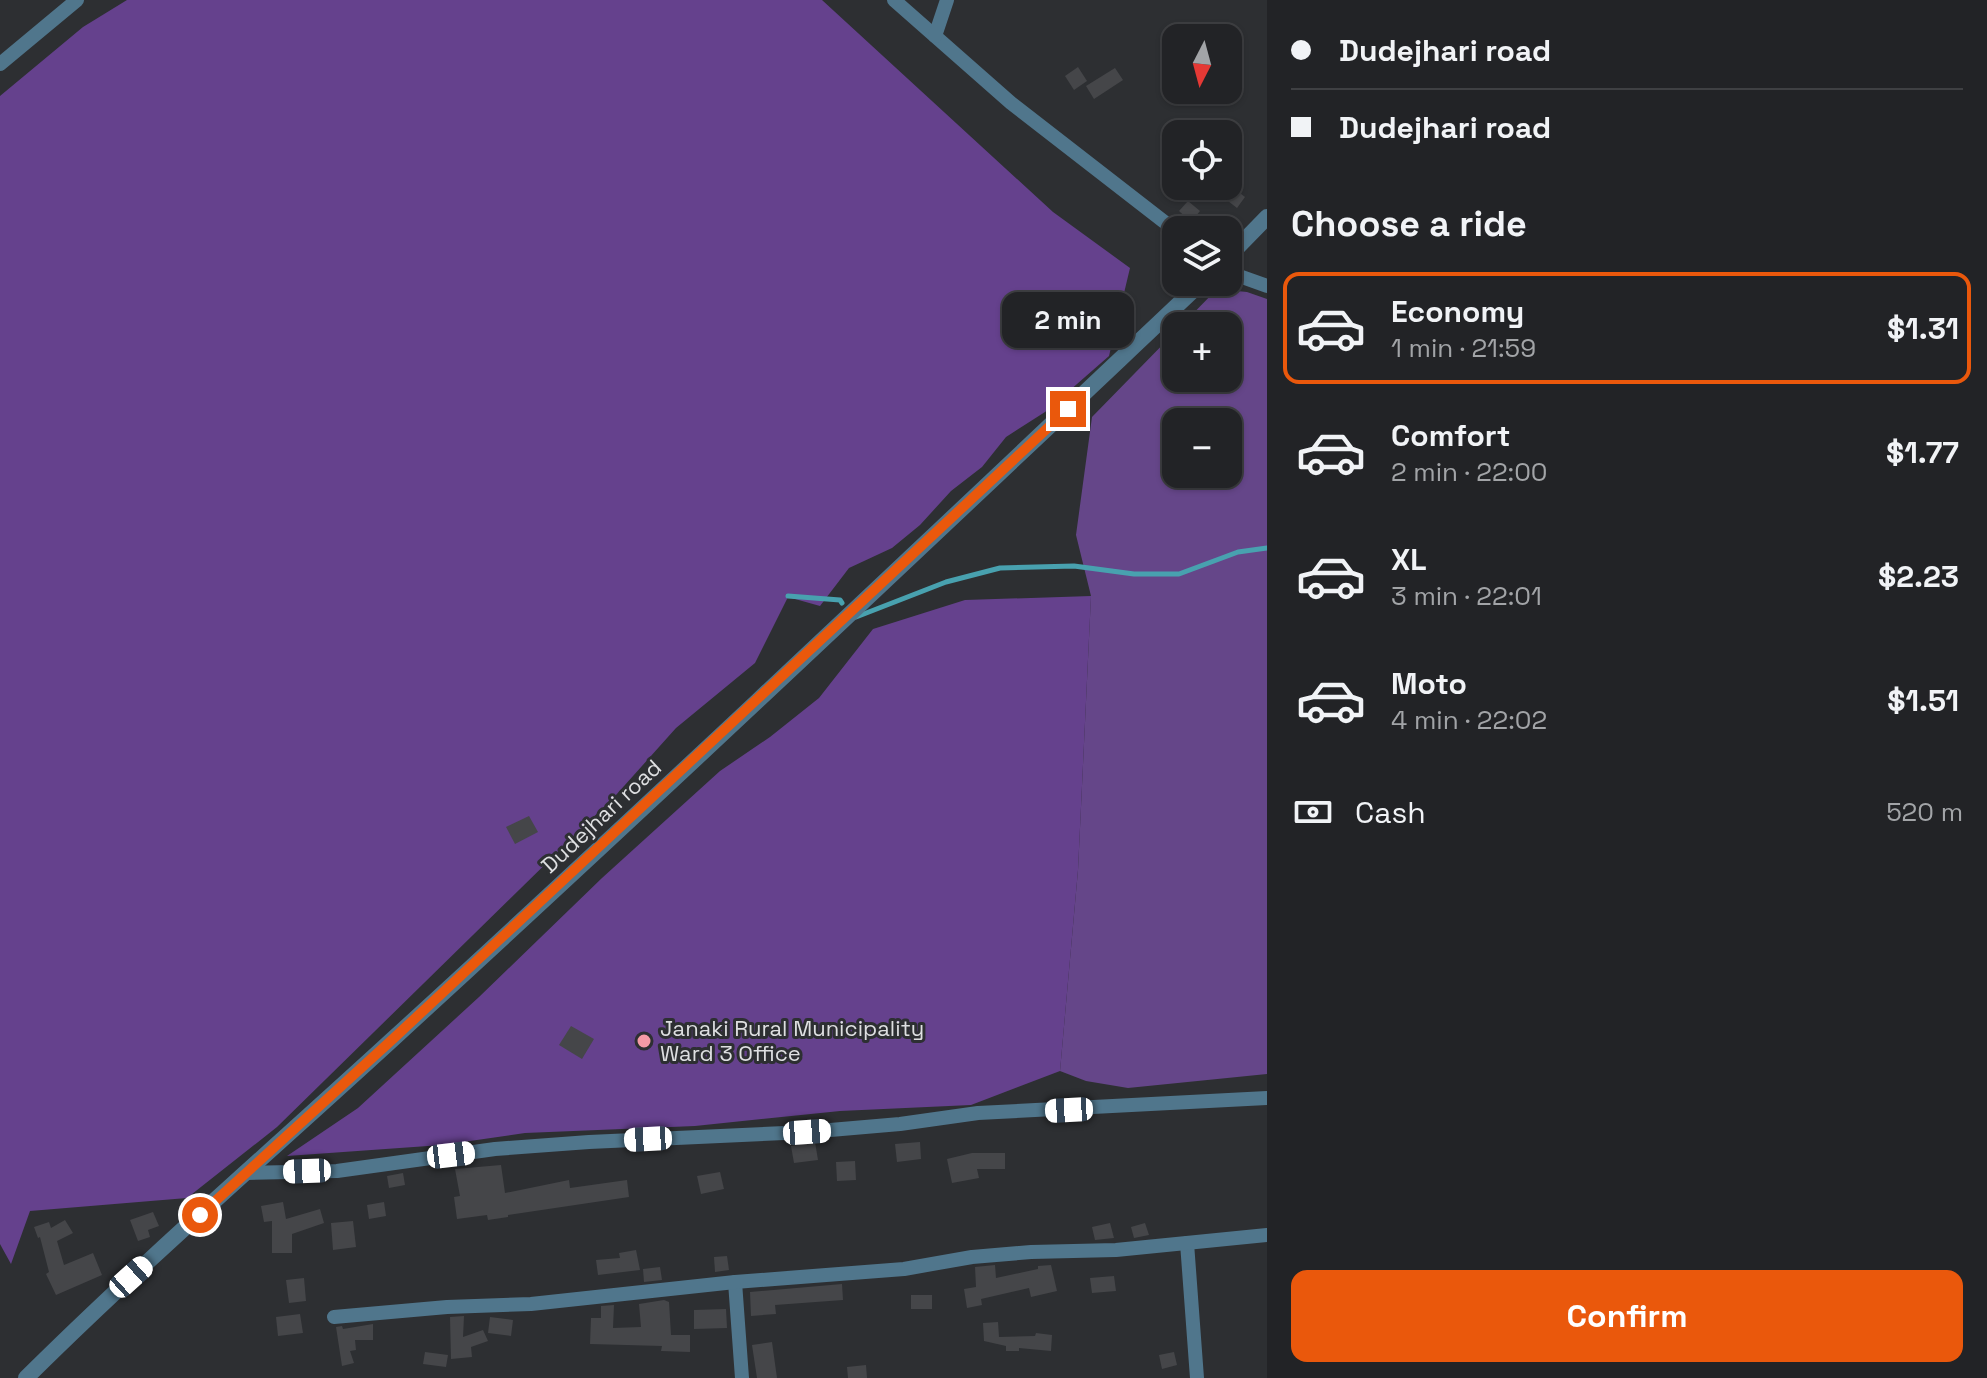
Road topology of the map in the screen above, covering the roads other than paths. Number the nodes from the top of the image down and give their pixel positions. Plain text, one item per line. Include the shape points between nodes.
1 (77, 0) edge
2 (894, 0) edge
3 (947, 0) edge
4 (935, 36) junction
5 (0, 64) edge
6 (1267, 217) edge
7 (1162, 220) edge
8 (1242, 243) edge
9 (1242, 277) edge
10 (1267, 286) edge
11 (1187, 296) edge
12 (1267, 1098) edge
13 (246, 1173) junction
14 (1267, 1235) edge
15 (1187, 1243) junction
16 (735, 1282) junction
17 (334, 1317) dead end
18 (26, 1378) edge
19 (742, 1378) edge
20 (1197, 1378) edge

1 - 5 street
2 - 4 street
3 - 4 street
4 - 7 street via 1011,103
6 - 8 street
9 - 10 street
11 - 13 street, Dudejhari road
12 - 13 street via 978,1113 807,1132 495,1149 337,1171
13 - 18 street, Dudejhari road
14 - 15 street
15 - 16 street via 1001,1254 889,1270
15 - 20 street
16 - 17 street via 531,1304
16 - 19 street

